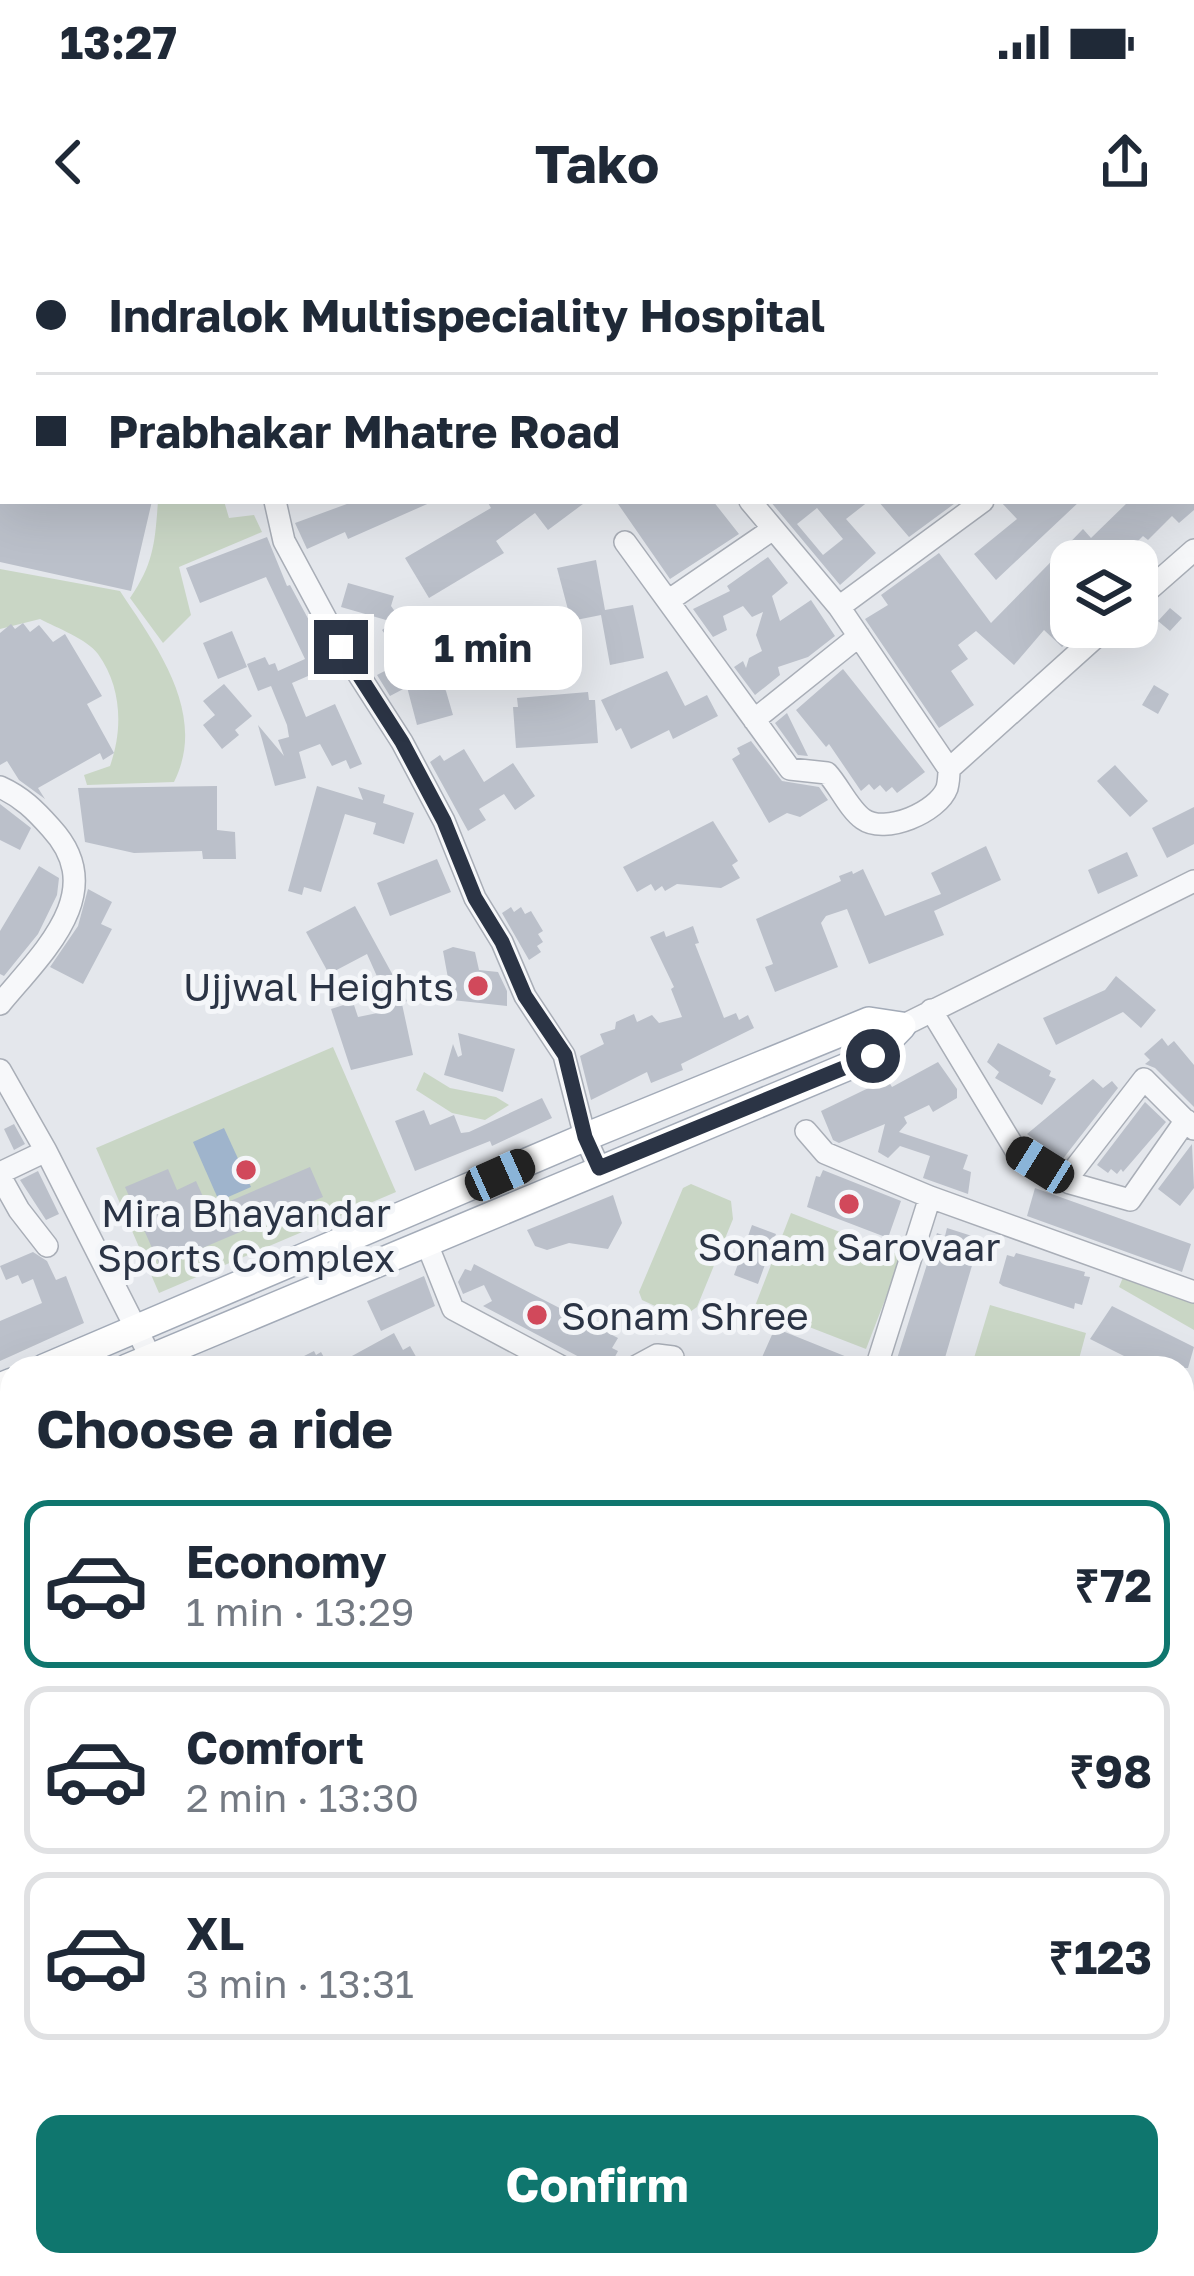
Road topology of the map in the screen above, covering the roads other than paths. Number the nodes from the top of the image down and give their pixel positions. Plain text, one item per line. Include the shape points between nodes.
1 (276, 504) edge
2 (752, 504) edge
3 (978, 504) edge
4 (773, 529) junction
5 (626, 542) dead end
6 (1194, 550) edge
7 (1158, 582) edge
8 (668, 602) junction
9 (839, 607) junction
10 (859, 636) junction
11 (1084, 648) edge
12 (754, 720) junction
13 (949, 769) junction
14 (0, 787) edge
15 (1194, 881) edge
16 (0, 1004) edge
17 (931, 1010) junction
18 (902, 1026) junction
19 (0, 1070) edge
20 (1190, 1125) edge
21 (806, 1131) dead end
22 (585, 1137) junction
23 (46, 1151) junction
24 (599, 1168) junction
25 (0, 1175) edge
26 (1066, 1180) junction
27 (930, 1197) junction
28 (427, 1244) junction
29 (47, 1246) dead end
30 (1194, 1292) edge
31 (138, 1327) junction
32 (110, 1339) junction
33 (71, 1356) edge
34 (126, 1356) edge
35 (135, 1356) edge
36 (156, 1356) edge
37 (541, 1356) edge
38 (881, 1356) edge

1 - 22 street via 284,541 402,742 525,996 565,1055
2 - 4 street
3 - 9 street
4 - 8 street
4 - 9 street
5 - 8 street
6 - 7 street
8 - 12 street
9 - 10 street
10 - 12 street
10 - 13 street
11 - 13 street
12 - 13 street via 790,769 827,773 873,823 940,800
14 - 16 street via 27,802 67,846 77,879 56,936
15 - 17 street
17 - 18 street
17 - 26 street via 1016,1149
18 - 22 main road via 869,1021
18 - 24 main road via 873,1056
19 - 23 street
20 - 26 street via 1130,1200
20 - 26 street via 1144,1079
21 - 27 street via 825,1153
22 - 24 street
22 - 31 main road
23 - 25 street
23 - 31 street
24 - 28 main road
25 - 29 street
27 - 30 street
27 - 38 street
28 - 36 main road
28 - 37 street via 453,1309
31 - 32 main road
31 - 35 street
32 - 33 main road
32 - 34 street

